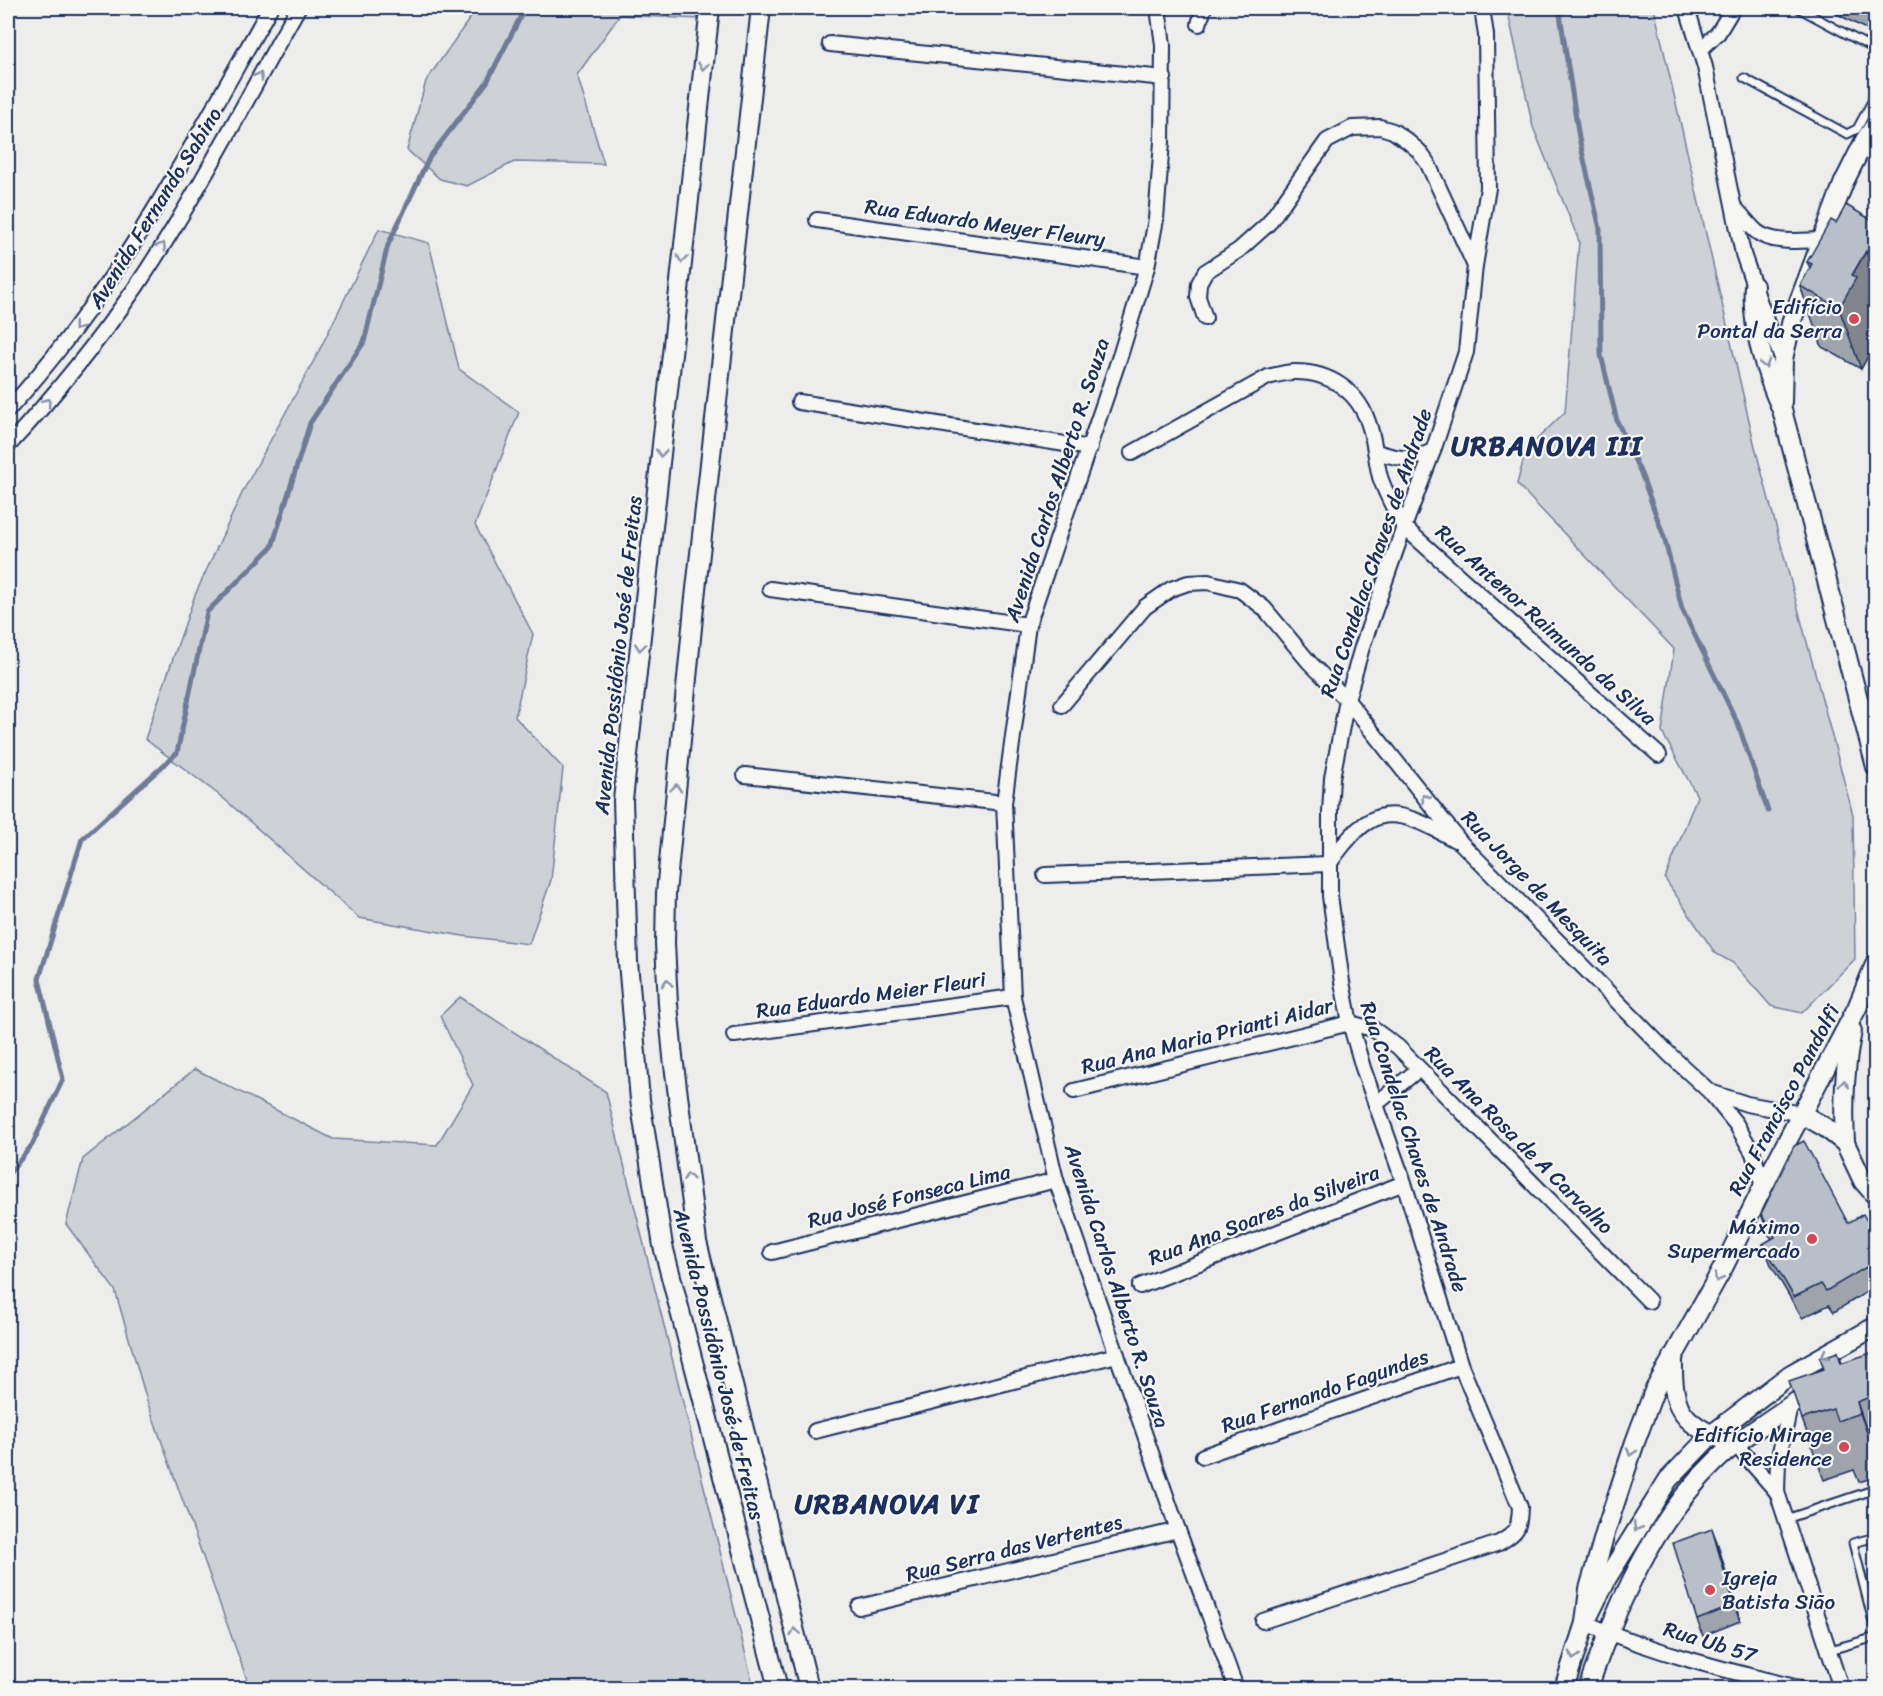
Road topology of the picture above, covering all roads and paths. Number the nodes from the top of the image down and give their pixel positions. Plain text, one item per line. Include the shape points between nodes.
1 (270, 8) edge
2 (298, 8) edge
3 (710, 8) edge
4 (761, 8) edge
5 (1158, 8) edge
6 (1204, 8) edge
7 (1482, 8) edge
8 (1733, 8) edge
9 (1798, 8) edge
10 (1690, 9) edge
11 (1199, 24) dead end
12 (830, 44) dead end
13 (1700, 50) junction
14 (1875, 50) edge
15 (1164, 78) junction
16 (1744, 78) dead end
17 (1875, 94) edge
18 (1875, 124) edge
19 (1855, 139) junction
20 (1733, 206) junction
21 (817, 220) dead end
22 (1765, 237) junction
23 (1822, 240) junction
24 (1743, 254) junction
25 (1475, 266) junction
26 (1146, 267) junction
27 (1754, 286) junction
28 (1205, 318) dead end
29 (1783, 358) junction
30 (799, 402) dead end
31 (8, 410) edge
32 (1782, 410) junction
33 (8, 446) edge
34 (1090, 448) junction
35 (1434, 451) junction
36 (1376, 452) junction
37 (1132, 453) dead end
38 (1404, 527) junction
39 (770, 589) dead end
40 (1028, 625) junction
41 (1347, 700) junction
42 (1062, 705) dead end
43 (1868, 705) edge
44 (1659, 755) dead end
45 (1875, 767) edge
46 (745, 775) dead end
47 (1004, 803) junction
48 (1462, 843) junction
49 (1329, 864) junction
50 (1045, 875) dead end
51 (1875, 962) edge
52 (1013, 997) junction
53 (1857, 1008) junction
54 (1350, 1023) junction
55 (734, 1035) dead end
56 (1419, 1069) junction
57 (1074, 1091) dead end
58 (1710, 1092) junction
59 (1376, 1104) junction
60 (1802, 1114) junction
61 (1845, 1143) junction
62 (1056, 1180) junction
63 (1404, 1183) junction
64 (1763, 1187) junction
65 (1875, 1196) edge
66 (772, 1252) dead end
67 (1140, 1286) dead end
68 (1648, 1301) dead end
69 (1875, 1326) edge
70 (1117, 1355) junction
71 (1672, 1360) junction
72 (1461, 1366) junction
73 (1827, 1381) edge
74 (1790, 1407) junction
75 (815, 1431) dead end
76 (1711, 1435) junction
77 (1736, 1445) junction
78 (1203, 1456) dead end
79 (1875, 1489) edge
80 (1777, 1492) junction
81 (1786, 1519) junction
82 (1178, 1530) junction
83 (1875, 1537) edge
84 (859, 1607) dead end
85 (1263, 1621) dead end
86 (1585, 1623) junction
87 (1609, 1633) junction
88 (1875, 1636) edge
89 (1830, 1650) junction
90 (778, 1689) edge
91 (809, 1689) edge
92 (1236, 1689) edge
93 (1564, 1689) edge
94 (1588, 1689) edge
95 (1799, 1689) edge
96 (1841, 1689) edge

1 -> 31 street, Avenida Fernando Sabino via 115,273
33 -> 2 street, Avenida Fernando Sabino via 72,373 135,287 192,196
3 -> 90 street, Avenida Possidônio José de Freitas via 623,800 628,962 640,1100 663,1246
91 -> 4 street, Avenida Possidônio José de Freitas via 697,1242 673,1057 665,943 666,893 693,618
5 - 15 street, Avenida Carlos Alberto R. Souza
6 - 11 street
7 - 25 street, Rua Condelac Chaves de Andrade via 1486,35 1488,188
8 - 13 street via 1718,33
9 - 14 lane
10 - 13 street
12 - 15 street
13 - 20 street
15 - 26 street, Avenida Carlos Alberto R. Souza via 1160,182
16 - 19 lane
17 - 19 lane
18 - 19 street
19 - 23 street
20 - 22 street
20 - 24 street
21 - 26 street, Rua Eduardo Meyer Fleury
22 - 23 street
22 - 24 street
23 - 29 street via 1792,320
24 - 27 street
25 - 28 street via 1419,151 1393,131 1367,126 1353,128 1327,141 1268,224 1206,272 1199,283 1198,297
25 - 35 street, Rua Condelac Chaves de Andrade via 1466,352
26 - 34 street, Avenida Carlos Alberto R. Souza
27 - 29 street
27 -> 32 street via 1756,327
29 - 32 street
30 - 34 street
32 - 43 street
34 - 40 street, Avenida Carlos Alberto R. Souza
35 - 36 street via 1415,459
35 - 38 street, Rua Condelac Chaves de Andrade
36 - 37 street, Rua Antenor Raimundo da Silva via 1369,424 1354,395 1316,373 1293,371 1268,377
36 - 38 street, Rua Antenor Raimundo da Silva via 1386,494
38 - 41 street, Rua Condelac Chaves de Andrade
38 - 44 street, Rua Antenor Raimundo da Silva
39 - 40 street
40 - 47 street, Avenida Carlos Alberto R. Souza
41 - 42 street, Rua Jorge de Mesquita via 1264,608 1240,590 1208,582 1171,589 1145,607
48 -> 41 street, Rua Jorge de Mesquita
41 - 49 street, Rua Condelac Chaves de Andrade via 1332,778
43 - 45 street
46 - 47 street
47 - 52 street, Avenida Carlos Alberto R. Souza
48 - 49 street via 1427,824 1395,814 1363,825
48 - 58 street, Rua Jorge de Mesquita
49 - 50 street
49 - 54 street, Rua Condelac Chaves de Andrade via 1334,937
51 - 53 street, Rua Francisco Pandolfi
52 - 55 street, Rua Eduardo Meier Fleuri
52 - 62 street, Avenida Carlos Alberto R. Souza
53 - 60 street, Rua Francisco Pandolfi
61 -> 53 street via 1844,1087
54 - 56 street, Rua Ana Rosa de A Carvalho via 1373,1029
54 - 57 street, Rua Ana Maria Prianti Aidar
54 - 59 street, Rua Condelac Chaves de Andrade
56 - 59 street
56 - 68 street, Rua Ana Rosa de A Carvalho
58 - 60 street, Rua Jorge de Mesquita via 1746,1104
58 - 64 street, Rua Jorge de Mesquita via 1753,1153
59 - 63 street, Rua Condelac Chaves de Andrade
60 - 61 street
60 - 64 street, Rua Francisco Pandolfi
61 - 65 street via 1863,1181
62 - 66 street, Rua José Fonseca Lima
62 - 70 street, Avenida Carlos Alberto R. Souza
63 - 67 street, Rua Ana Soares da Silveira
63 - 72 street, Rua Condelac Chaves de Andrade
64 -> 71 street, Rua Francisco Pandolfi
69 -> 76 street via 1791,1374
70 - 75 street
70 - 82 street, Avenida Carlos Alberto R. Souza
71 - 76 street via 1677,1405 1690,1424
71 -> 86 street, Rua Francisco Pandolfi via 1654,1392 1635,1442 1589,1589
72 - 78 street, Rua Fernando Fagundes
72 - 85 street, Rua Condelac Chaves de Andrade via 1520,1507 1519,1526 1513,1535 1499,1543
73 - 74 street
74 - 77 street
74 - 80 street via 1778,1461
76 - 77 street
76 -> 86 street via 1668,1480 1607,1578
77 - 80 street
77 - 87 street via 1715,1462 1661,1528
79 - 81 lane
80 - 81 street
81 - 89 street
82 - 84 street, Rua Serra das Vertentes
82 - 92 street, Avenida Carlos Alberto R. Souza
83 - 88 lane via 1853,1543
86 - 87 street, Rua Ub 57
86 -> 93 street
87 - 94 street
87 - 95 street, Rua Ub 57 via 1718,1670
88 - 89 lane
89 - 96 street

